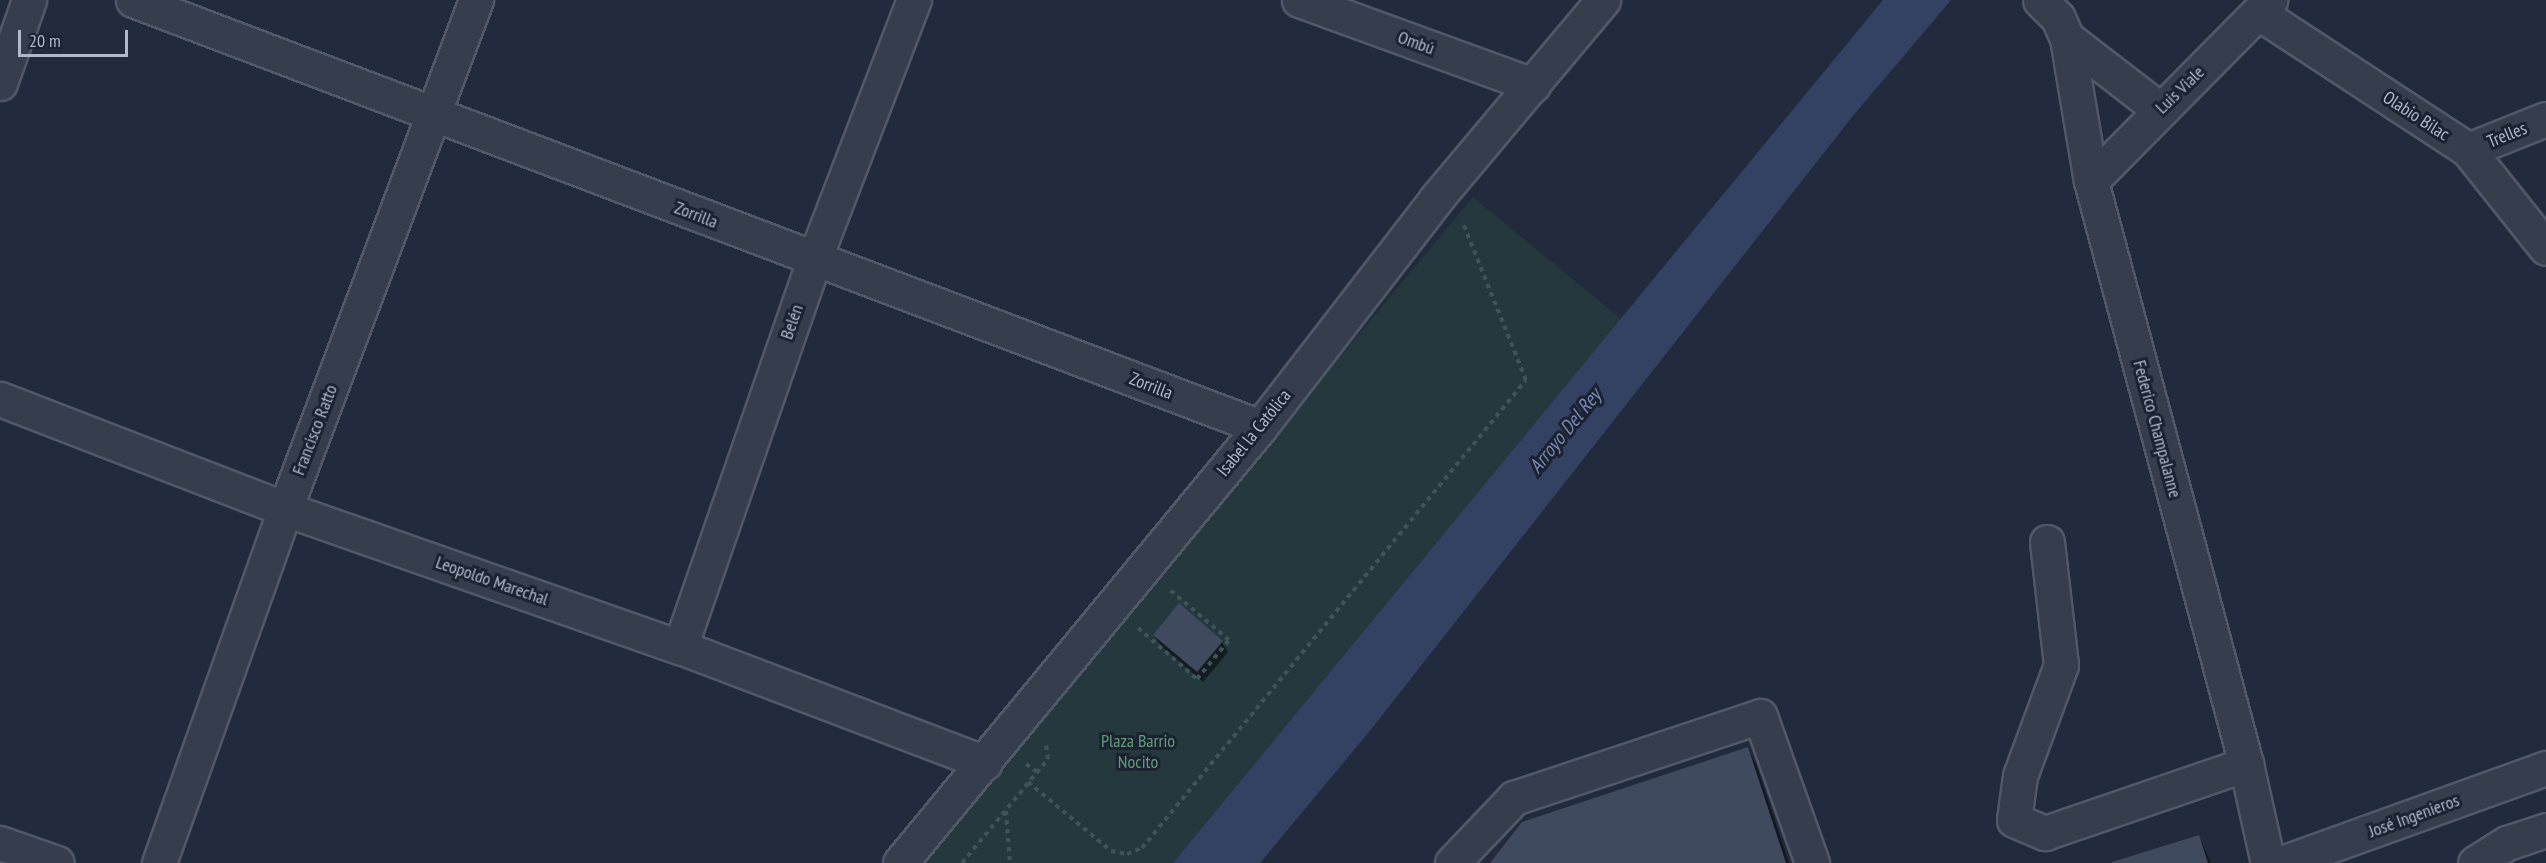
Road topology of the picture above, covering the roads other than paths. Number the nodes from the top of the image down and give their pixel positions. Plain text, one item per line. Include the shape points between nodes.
1 (29, 0) edge
2 (133, 0) edge
3 (476, 0) edge
4 (914, 0) edge
5 (1299, 0) edge
6 (1603, 0) edge
7 (2040, 0) edge
8 (2264, 6) edge
9 (2067, 38) junction
10 (0, 83) edge
11 (1533, 85) junction
12 (2160, 110) junction
13 (434, 116) junction
14 (2546, 119) edge
15 (2468, 150) junction
16 (2091, 181) junction
17 (2546, 248) edge
18 (814, 260) junction
19 (0, 399) edge
20 (1260, 427) junction
21 (285, 509) junction
22 (2047, 542) dead end
23 (680, 647) junction
24 (985, 763) junction
25 (2246, 764) junction
26 (2546, 768) edge
27 (2546, 830) edge
28 (0, 843) edge
29 (57, 863) edge
30 (159, 863) edge
31 (900, 863) edge
32 (1452, 863) edge
33 (1812, 863) edge
34 (2268, 863) edge
35 (2282, 863) edge
36 (2475, 863) edge

1 - 10 street
2 - 13 street, Zorrilla
3 - 13 street, Francisco Ratto
4 - 18 street, Belén
5 - 11 street, Ombú
6 - 11 street, Isabel la Católica
7 - 9 street, Federico Champalanne via 2058,18
8 - 12 street, Luis Viale
8 - 15 street, Olabio Bilac
9 - 12 street
9 - 16 street, Federico Champalanne
11 - 20 street, Isabel la Católica via 1436,199
12 - 16 street, Luis Viale
13 - 18 street, Zorrilla
13 - 21 street, Francisco Ratto
14 - 15 street, Trelles
15 - 17 street, Olabio Bilac
16 - 25 street, Federico Champalanne
18 - 20 street, Zorrilla
18 - 23 street, Belén
19 - 21 street, Leopoldo Marechal
20 - 24 street, Isabel la Católica
21 - 23 street, Leopoldo Marechal
21 - 30 street, Francisco Ratto
22 - 25 street via 2061,665 2020,776 2014,820 2045,832
23 - 24 street, Leopoldo Marechal
24 - 31 street, Isabel la Católica
25 - 34 street, Federico Champalanne
26 - 35 street, José Ingenieros
27 - 36 street via 2507,843
28 - 29 street
32 - 33 street via 1514,798 1760,716

